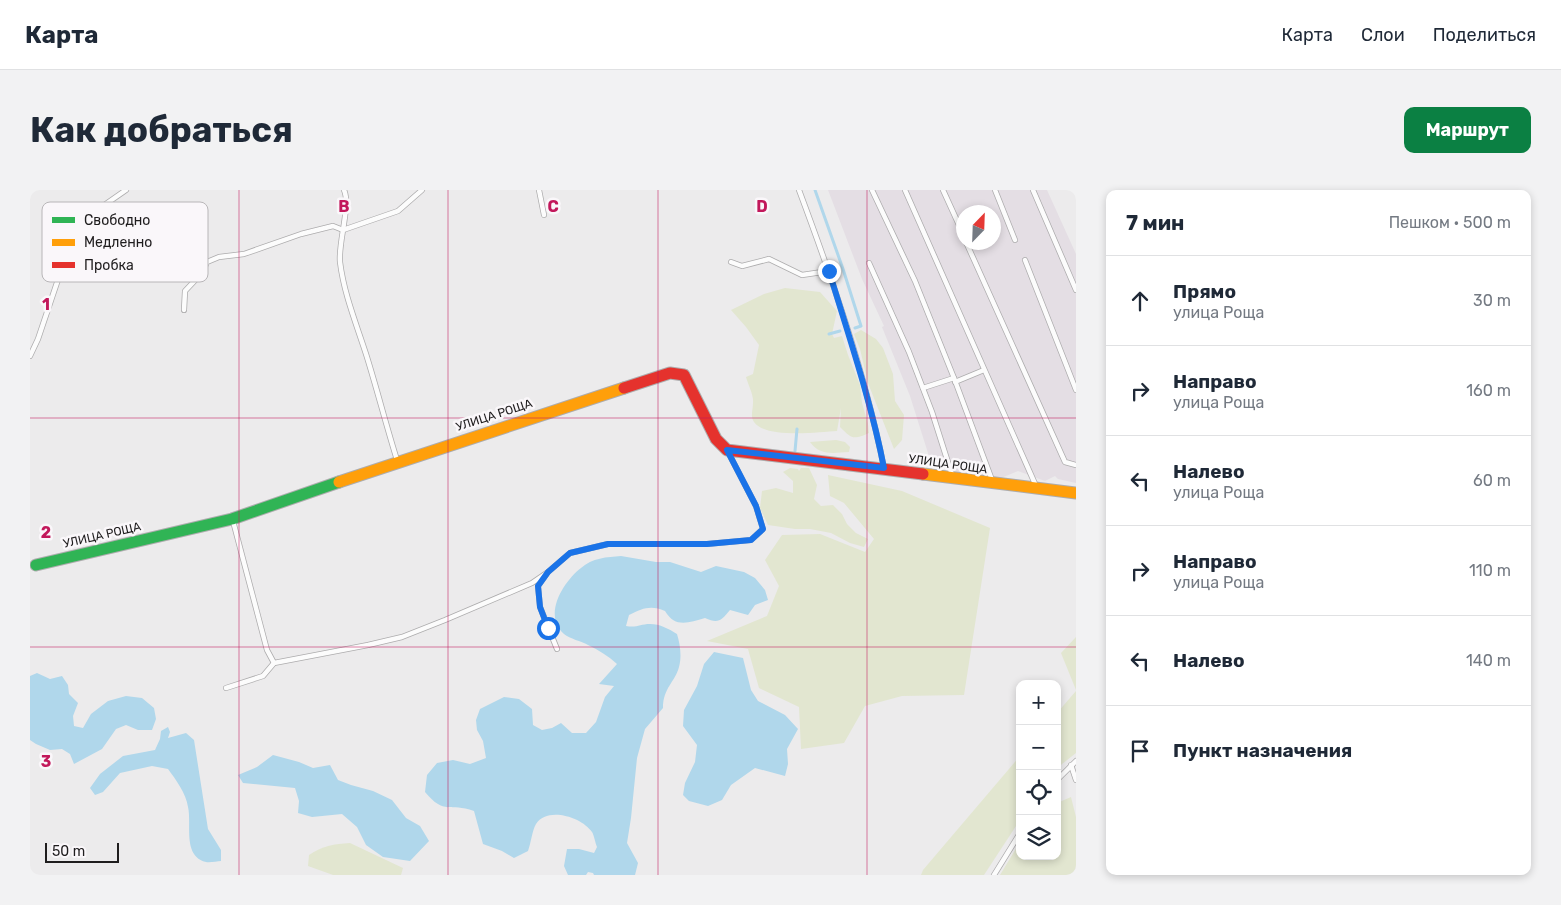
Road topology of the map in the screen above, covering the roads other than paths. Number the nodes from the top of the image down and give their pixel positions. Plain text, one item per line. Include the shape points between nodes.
1 (126, 190) edge
2 (344, 190) edge
3 (422, 190) edge
4 (539, 190) edge
5 (799, 190) edge
6 (872, 190) edge
7 (904, 190) edge
8 (942, 190) edge
9 (995, 190) edge
10 (1032, 190) edge
11 (109, 202) edge
12 (544, 215) dead end
13 (956, 219) edge
14 (342, 230) junction
15 (1015, 240) dead end
16 (970, 250) edge
17 (1025, 260) dead end
18 (208, 262) edge
19 (731, 262) dead end
20 (869, 263) dead end
21 (829, 271) junction
22 (57, 282) edge
23 (194, 282) edge
24 (1076, 290) edge
25 (184, 310) dead end
26 (30, 356) edge
27 (984, 370) junction
28 (954, 380) junction
29 (923, 388) junction
30 (1076, 390) edge
31 (727, 450) junction
32 (397, 462) junction
33 (1076, 465) edge
34 (884, 468) junction
35 (953, 479) junction
36 (993, 484) junction
37 (1037, 489) junction
38 (1076, 493) edge
39 (232, 519) junction
40 (36, 564) dead end
41 (548, 572) junction
42 (557, 649) dead end
43 (274, 663) junction
44 (226, 688) dead end
45 (1076, 761) edge
46 (1071, 765) junction
47 (1061, 776) edge
48 (1076, 780) edge
49 (1016, 839) edge
50 (994, 875) edge

1 - 11 lane
2 - 14 lane
3 - 14 lane via 398,212
4 - 12 lane
5 - 21 lane
6 - 28 lane via 915,282
7 - 27 lane
8 - 13 lane
9 - 15 lane
10 - 24 lane
14 - 18 lane via 333,226 244,254
14 - 32 lane via 340,260 349,303
16 - 33 lane via 1065,462
17 - 30 lane
19 - 21 lane via 742,266 769,259 802,275
20 - 29 lane
21 - 34 lane via 856,355
22 - 26 lane
23 - 25 lane via 185,291
27 - 28 lane
27 - 37 lane
28 - 29 lane
28 - 36 lane
29 - 35 lane
31 - 32 street, УЛИЦА РОЩА via 716,439 684,375 670,373
31 - 34 street, УЛИЦА РОЩА
31 - 41 lane, УЛИЦА РОЩА via 756,506 763,529 751,540 707,544 608,544 570,553
32 - 39 street, УЛИЦА РОЩА
34 - 35 street, УЛИЦА РОЩА
35 - 36 street, УЛИЦА РОЩА
36 - 37 street, УЛИЦА РОЩА
37 - 38 street, УЛИЦА РОЩА
39 - 40 street, УЛИЦА РОЩА
39 - 43 lane via 267,650
41 - 42 lane, УЛИЦА РОЩА via 538,586 540,607
41 - 43 lane, УЛИЦА РОЩА via 532,583 402,637
43 - 44 lane via 263,676
45 - 46 lane
46 - 47 lane
46 - 48 lane
49 - 50 lane

